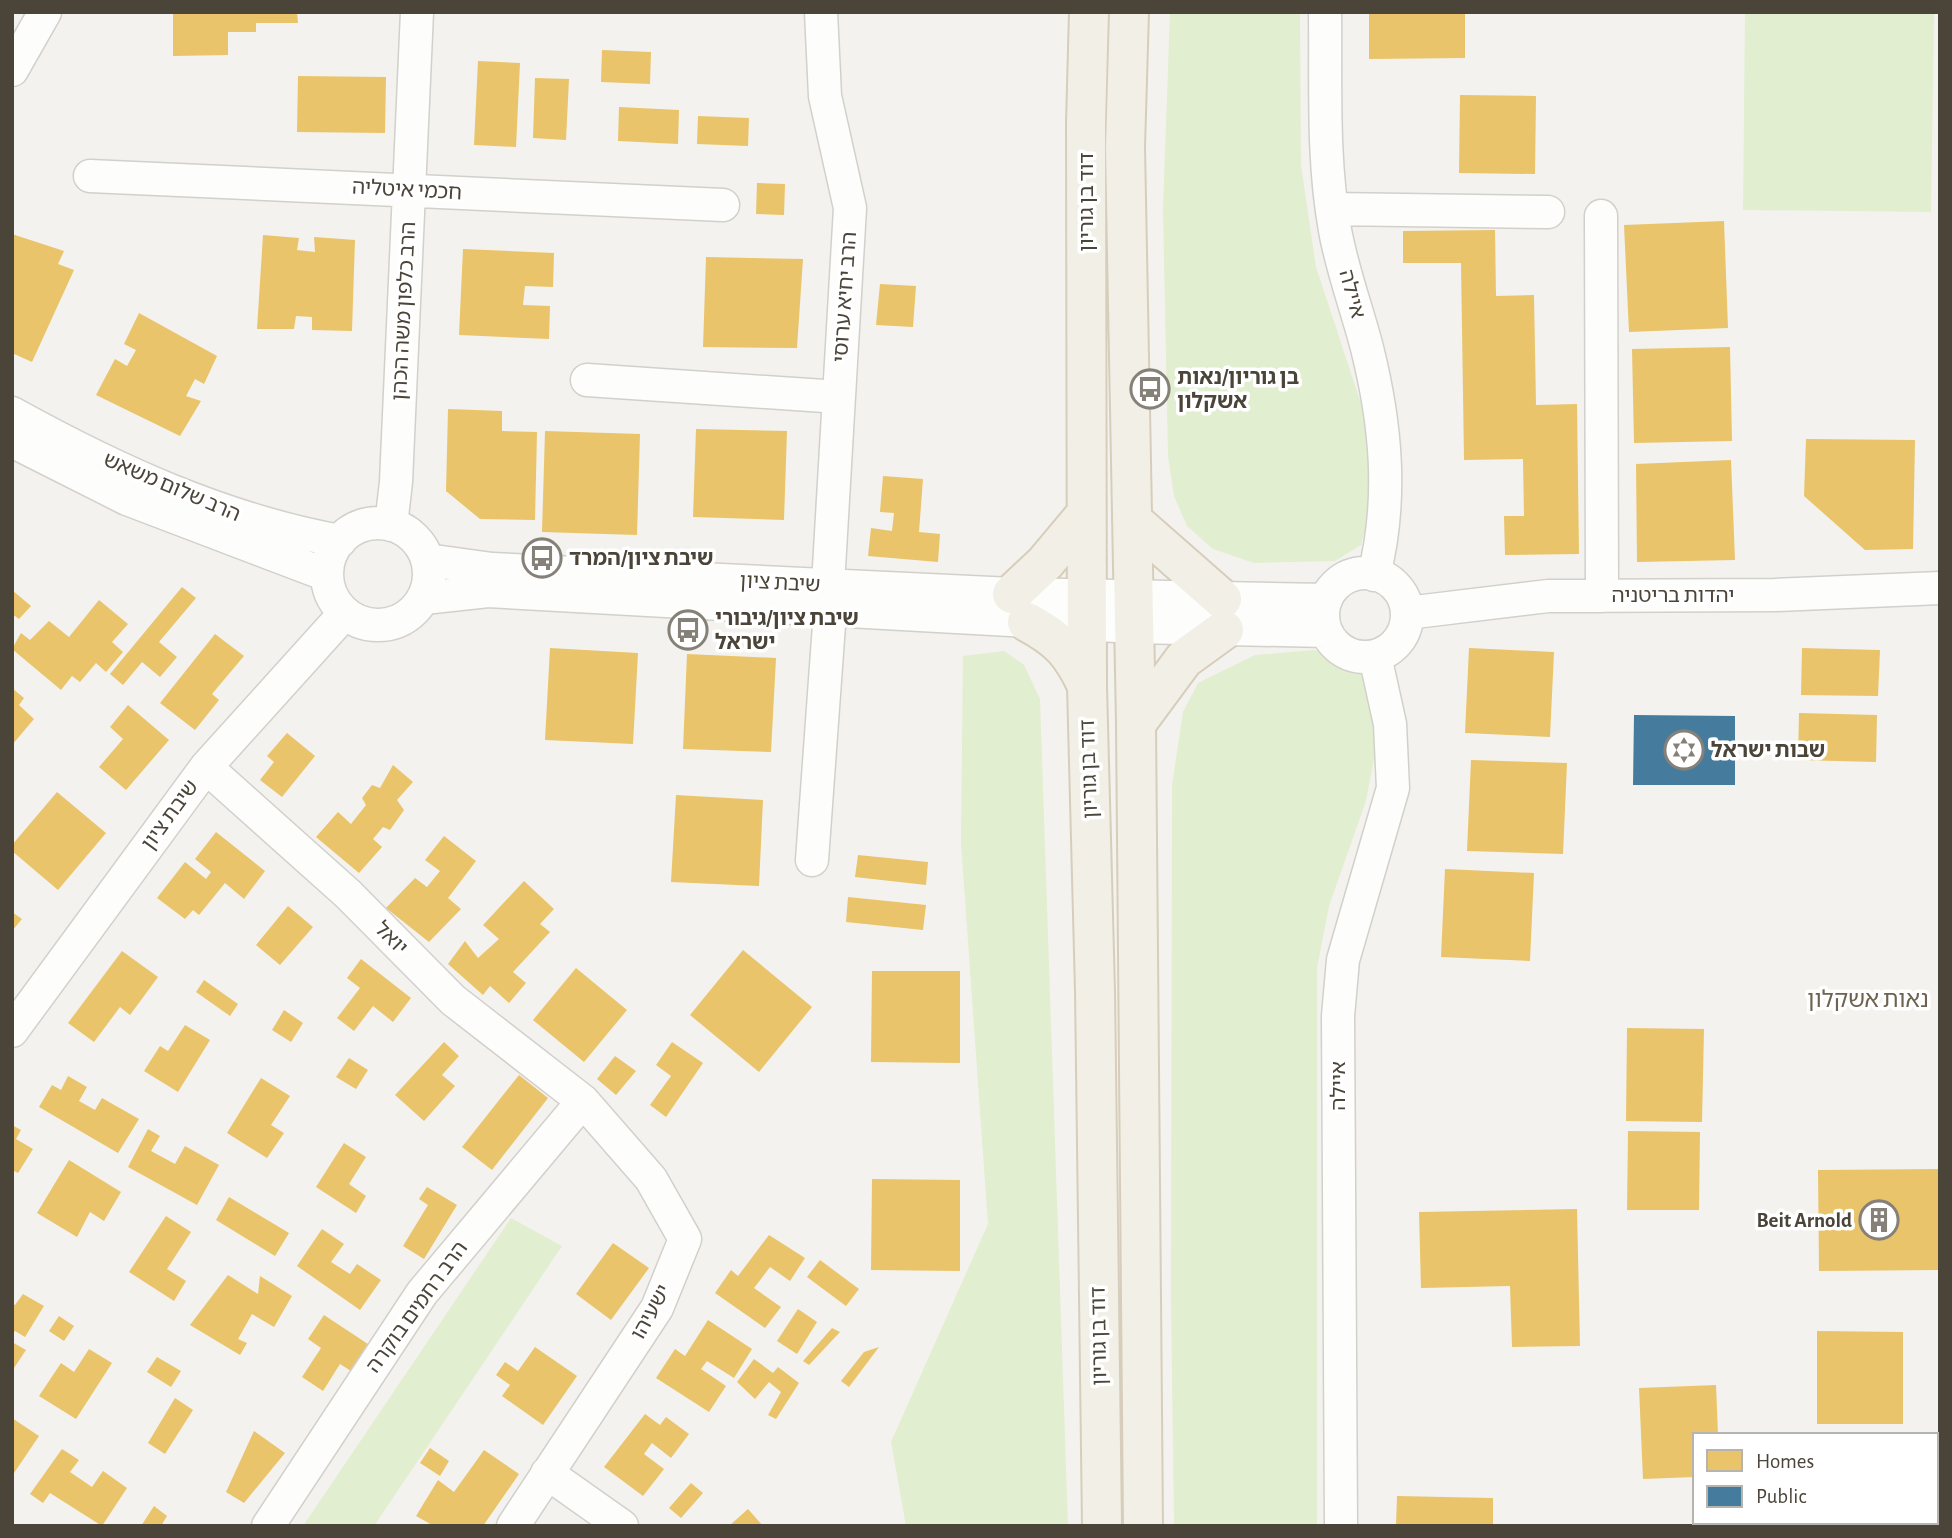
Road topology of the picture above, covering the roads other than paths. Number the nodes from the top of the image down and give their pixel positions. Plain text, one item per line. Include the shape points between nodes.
1 (45, 12) edge
2 (417, 12) edge
3 (821, 12) edge
4 (1089, 12) edge
5 (1129, 12) edge
6 (1325, 12) edge
7 (12, 70) edge
8 (90, 176) dead end
9 (409, 191) junction
10 (723, 205) dead end
11 (1333, 209) junction
12 (1548, 212) dead end
13 (1601, 216) dead end
14 (587, 380) dead end
15 (839, 397) junction
16 (12, 413) edge
17 (12, 442) edge
18 (1087, 514) junction
19 (1132, 520) junction
20 (391, 525) junction
21 (340, 541) junction
22 (427, 559) junction
23 (327, 575) junction
24 (1374, 575) junction
25 (1940, 588) edge
26 (1602, 596) junction
27 (424, 598) junction
28 (829, 598) junction
29 (1326, 600) junction
30 (1019, 608) junction
31 (1087, 610) junction
32 (1134, 612) junction
33 (345, 613) junction
34 (1407, 613) junction
35 (1223, 614) junction
36 (1326, 631) junction
37 (1375, 656) junction
38 (1087, 686) junction
39 (1136, 724) junction
40 (206, 767) junction
41 (812, 860) dead end
42 (12, 1031) edge
43 (583, 1101) junction
44 (547, 1473) junction
45 (268, 1526) edge
46 (513, 1526) edge
47 (622, 1526) edge
48 (1102, 1526) edge
49 (1143, 1526) edge
50 (1341, 1526) edge

1 - 7 street
2 - 9 street, הרב כלפון משה הכהן
3 - 15 street, הרב יחיא ערוסי via 825,96 850,208
4 - 18 main road, דוד בן גוריון
5 - 19 main road, דוד בן גוריון via 1125,148
6 - 11 street, איילה via 1327,153
8 - 9 street, חכמי איטליה
9 - 10 street, חכמי איטליה
9 - 20 street, הרב כלפון משה הכהן
11 - 12 street
11 - 24 street, איילה via 1382,414 1386,508
13 - 26 street
14 - 15 street
15 - 28 street, הרב יחיא ערוסי
16 - 21 street, הרב שלום משאש via 188,499 265,525
17 - 23 street, הרב שלום משאש via 127,499
18 - 30 main road via 1045,564
18 - 31 main road, דוד בן גוריון
19 - 32 main road, דוד בן גוריון
19 - 35 main road
20 - 21 street via 369,524
20 - 22 street via 417,541
21 - 23 street
22 - 27 street via 429,579
22 - 28 street, שיבת ציון via 492,569
23 - 33 street via 332,596
24 - 29 street via 1345,578
24 - 34 street via 1396,587
25 - 26 street, יהדות בריטניה
26 - 34 street, יהדות בריטניה via 1548,596
27 - 28 street, שיבת ציון via 488,591
27 - 33 street via 406,617 382,626 368,625
28 - 30 street, שיבת ציון
28 - 41 street, הרב יחיא ערוסי
29 - 35 street
29 - 36 street
30 - 31 street, שיבת ציון
30 - 38 main road via 1073,656
31 - 32 street
31 - 38 main road, דוד בן גוריון
32 - 35 street
32 - 39 main road, דוד בן גוריון
33 - 40 street, שיבת ציון
34 - 37 street via 1400,638
35 - 36 street
35 - 39 main road
36 - 37 street via 1345,653
37 - 50 street, איילה via 1390,724 1393,788 1343,960 1338,1016
38 - 48 main road, דוד בן גוריון
39 - 49 main road, דוד בן גוריון
40 - 42 street, שיבת ציון
40 - 43 street, יואל via 348,894 453,1000
43 - 44 street, ישעיהו via 651,1179 685,1239 657,1308
43 - 45 street, הרב רחמים בוקרה via 422,1293
44 - 46 street, ישעיהו
44 - 47 street

